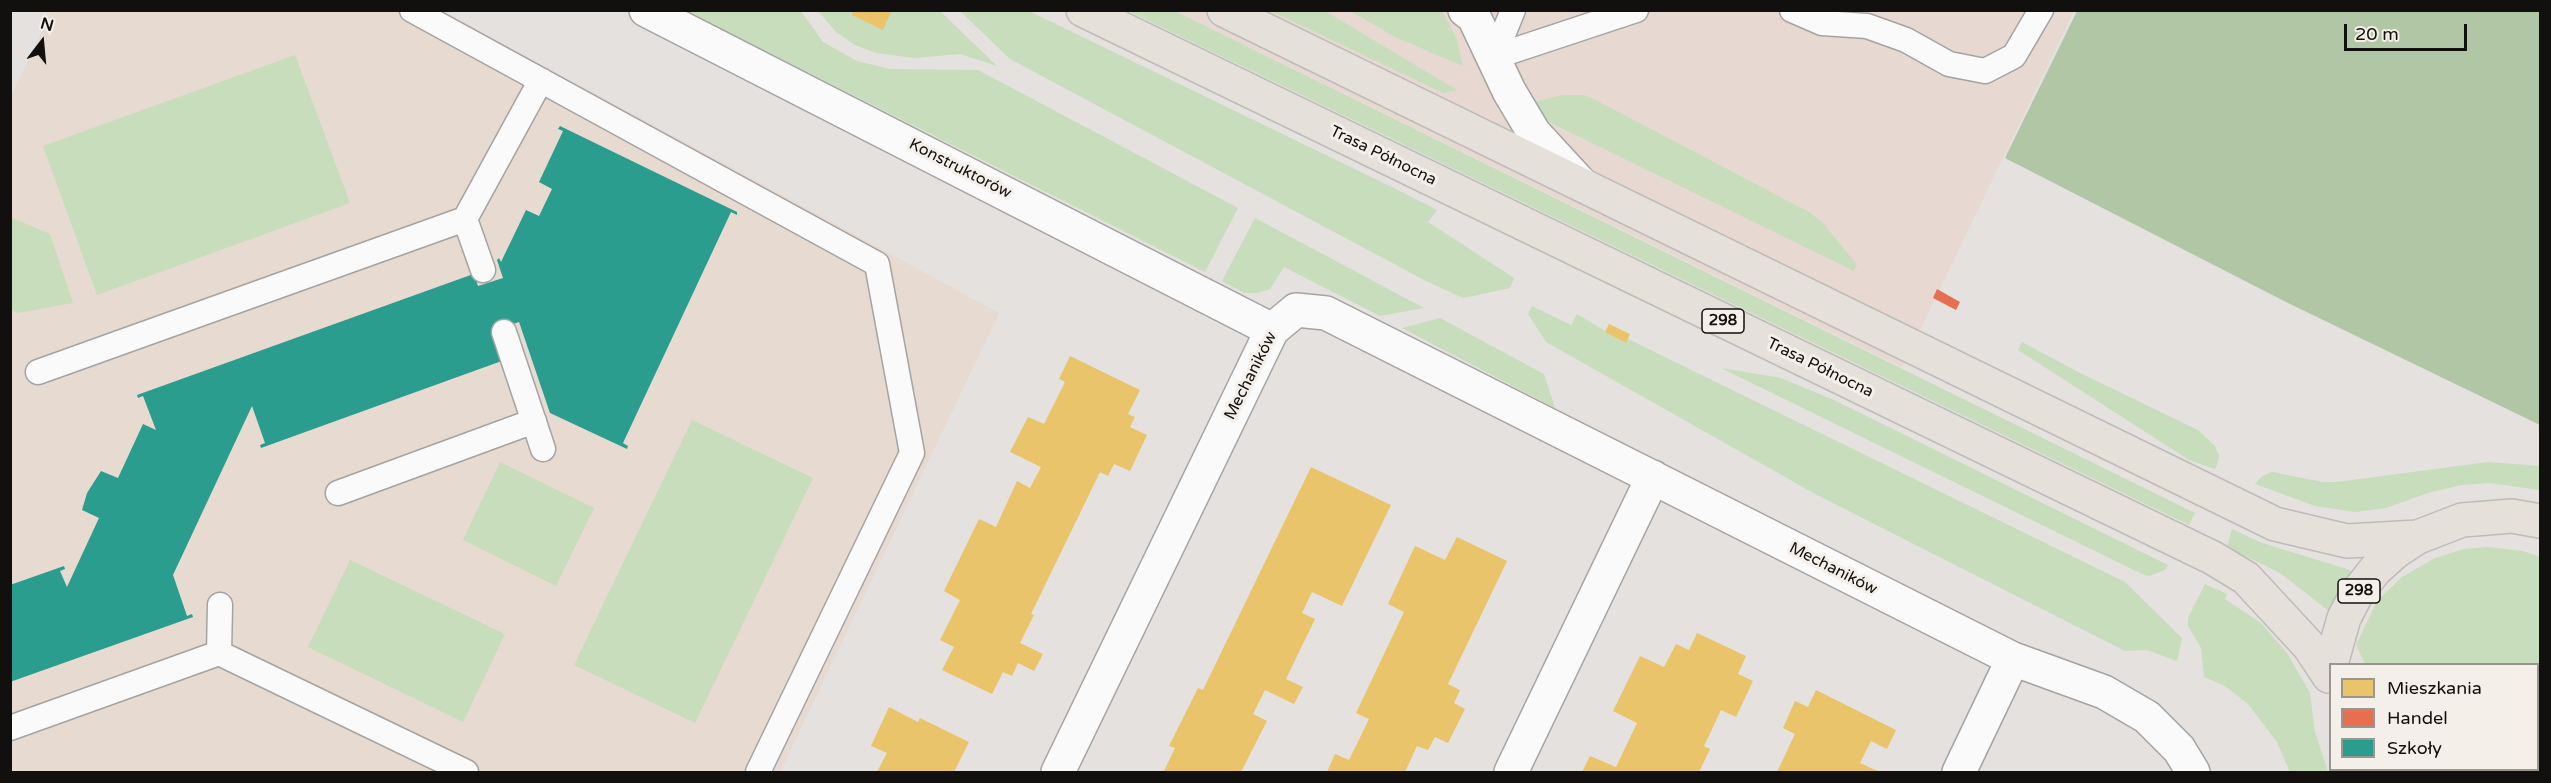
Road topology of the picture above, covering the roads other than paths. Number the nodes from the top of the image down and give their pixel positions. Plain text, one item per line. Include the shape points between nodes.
1 (412, 10) edge
2 (646, 10) edge
3 (1083, 10) edge
4 (1224, 10) edge
5 (1465, 10) edge
6 (1513, 10) edge
7 (1636, 10) edge
8 (1792, 10) edge
9 (2042, 10) edge
10 (1494, 57) junction
11 (541, 80) junction
12 (1583, 186) junction
13 (465, 219) junction
14 (483, 270) dead end
15 (1272, 330) junction
16 (504, 332) dead end
17 (38, 372) dead end
18 (534, 421) junction
19 (543, 449) dead end
20 (1653, 477) junction
21 (338, 493) dead end
22 (2541, 521) edge
23 (2418, 537) junction
24 (220, 605) dead end
25 (219, 653) junction
26 (2013, 659) junction
27 (2333, 663) edge
28 (2329, 676) edge
29 (10, 728) edge
30 (466, 772) edge
31 (758, 772) edge
32 (1058, 772) edge
33 (1511, 772) edge
34 (1959, 772) edge
35 (2193, 772) edge

1 - 11 lane
2 - 15 street, Konstruktorów
3 - 28 main road, Trasa Północna / 298 via 2213,558 2246,578 2309,646
4 - 12 main road, 298
5 - 10 street via 1474,16
6 - 10 lane
7 - 10 lane
8 - 9 lane via 1822,23 1867,26 1906,40 1949,64 1985,71 2014,56
10 - 12 street via 1534,133
11 - 13 lane
11 - 31 lane via 878,264 912,453
12 - 23 main road, 298 via 2275,524 2347,541
13 - 14 lane
13 - 17 lane
15 - 20 street, Mechaników via 1296,310 1326,312
15 - 32 street, Mechaników
16 - 18 lane
18 - 19 lane
18 - 21 lane
20 - 26 street, Mechaników
20 - 33 street
22 - 23 main road, 298 via 2512,516 2462,520
23 - 27 main road, 298 via 2375,570 2357,593 2343,618
24 - 25 lane
25 - 29 lane
25 - 30 lane
26 - 34 street
26 - 35 street, Mechaników via 2104,692 2148,717 2179,749

